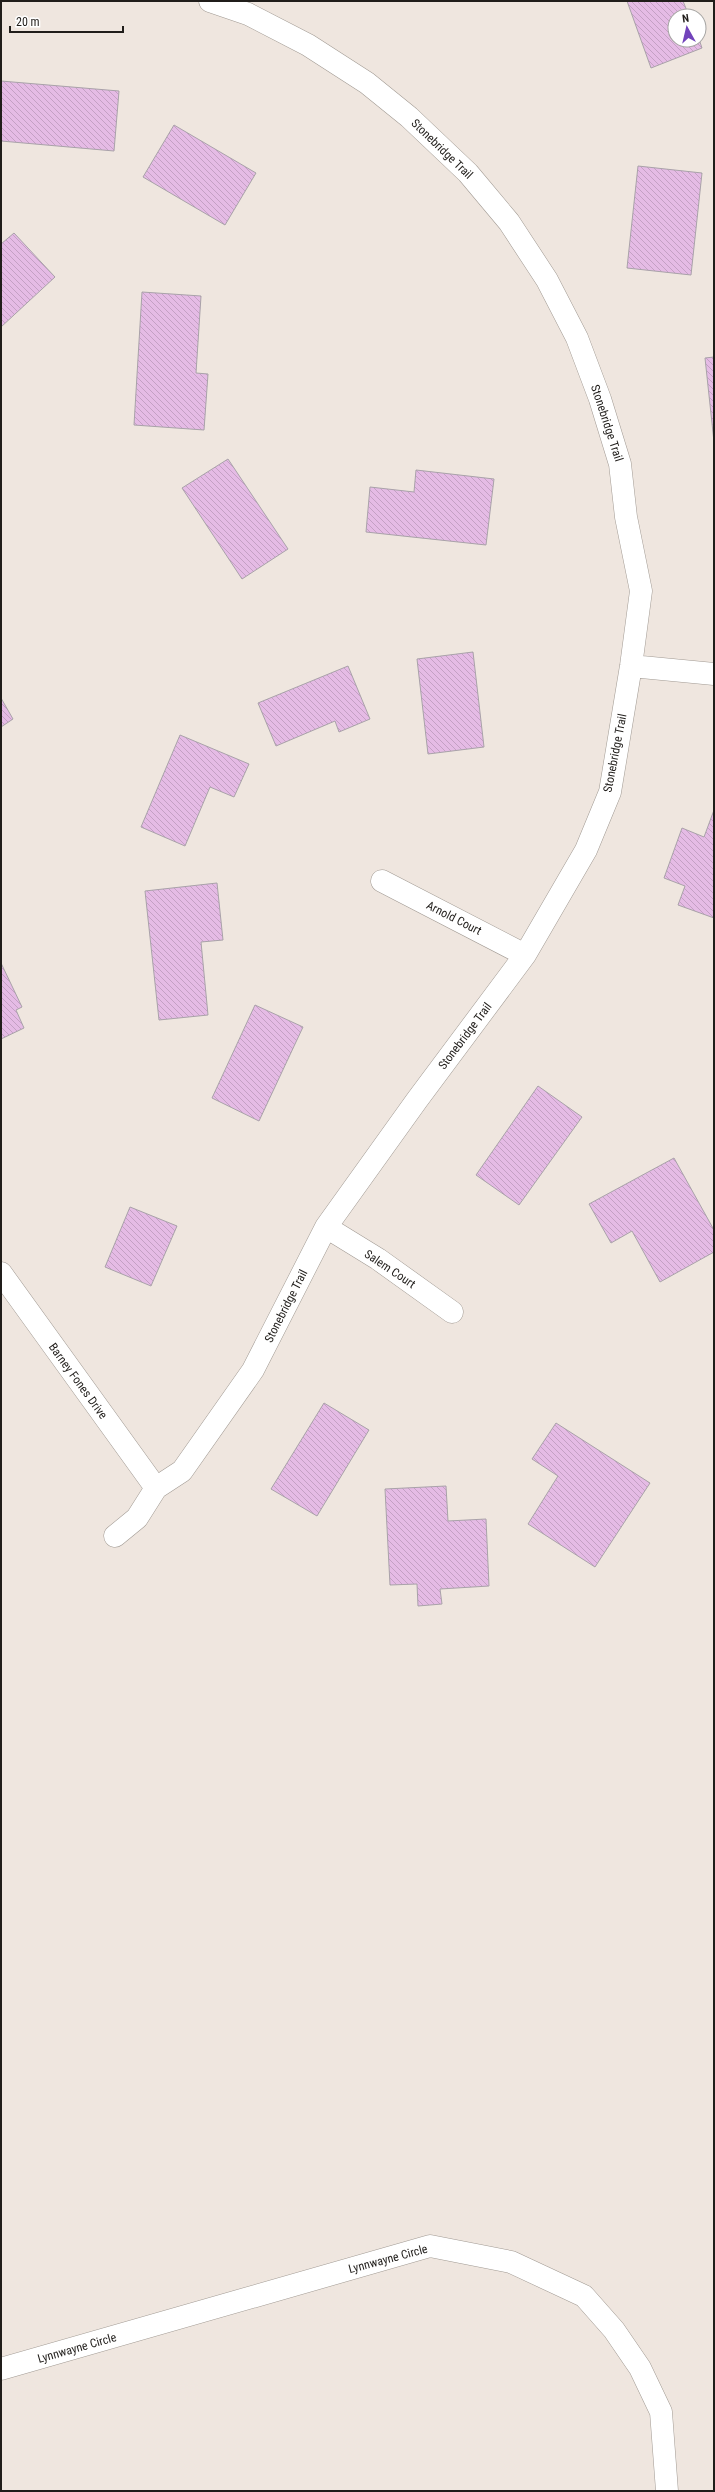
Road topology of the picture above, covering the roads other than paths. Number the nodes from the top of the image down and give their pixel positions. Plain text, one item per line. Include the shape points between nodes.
1 (210, 1) edge
2 (631, 666) junction
3 (714, 674) edge
4 (382, 881) dead end
5 (525, 955) junction
6 (326, 1228) junction
7 (1, 1273) edge
8 (452, 1312) dead end
9 (156, 1488) junction
10 (115, 1536) dead end
11 (1, 2369) edge
12 (667, 2491) edge

1 - 2 street, Stonebridge Trail via 248,14 308,45 367,82 409,117 468,173 509,222 547,280 577,338 600,399 620,464 626,517 641,591
2 - 3 street
2 - 5 street, Stonebridge Trail via 610,792 586,850
4 - 5 street, Arnold Court
5 - 6 street, Stonebridge Trail
6 - 8 street, Salem Court via 378,1259
6 - 9 street, Stonebridge Trail via 253,1370 182,1471
7 - 9 street, Barney Fones Drive
9 - 10 street, Stonebridge Trail via 137,1518
11 - 12 street, Lynnwayne Circle via 430,2246 511,2262 584,2296 614,2330 640,2368 661,2412

